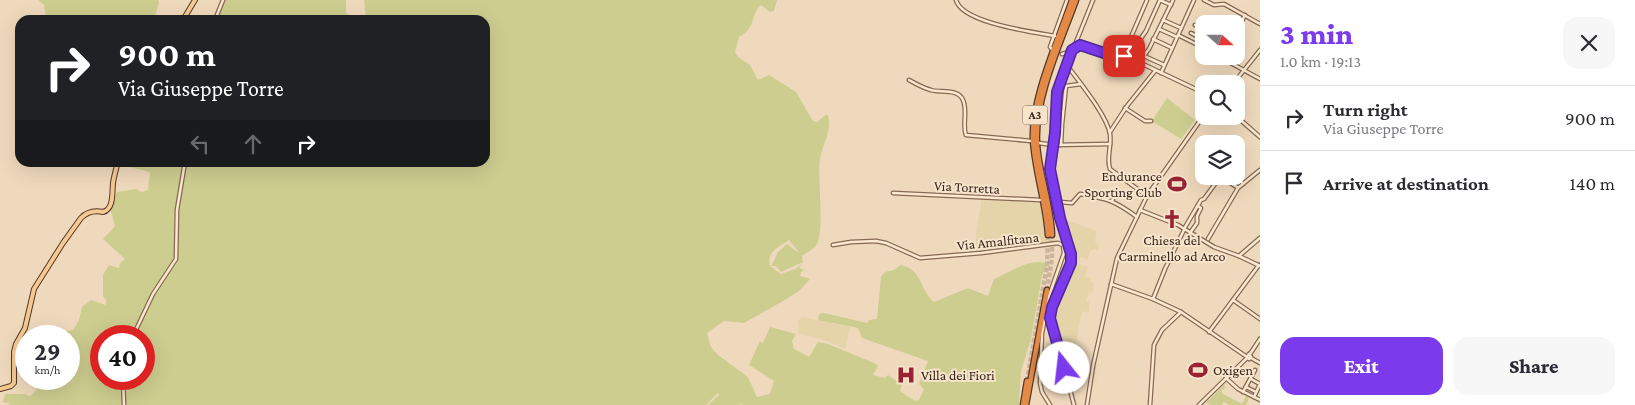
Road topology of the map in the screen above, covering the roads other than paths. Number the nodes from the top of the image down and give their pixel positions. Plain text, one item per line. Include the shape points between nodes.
1 (195, 0) edge
2 (222, 0) edge
3 (956, 0) edge
4 (1067, 0) edge
5 (1074, 0) edge
6 (1093, 0) edge
7 (1146, 0) edge
8 (1174, 0) edge
9 (1194, 0) edge
10 (1204, 0) edge
11 (1217, 0) edge
12 (1171, 5) junction
13 (1214, 5) junction
14 (186, 15) edge
15 (217, 15) edge
16 (1243, 15) edge
17 (1245, 16) edge
18 (1163, 20) junction
19 (1260, 24) edge
20 (1181, 28) junction
21 (1159, 29) junction
22 (1191, 33) dead end
23 (1195, 35) edge
24 (1054, 36) junction
25 (1178, 36) junction
26 (1078, 37) junction
27 (1154, 39) junction
28 (1075, 43) junction
29 (1195, 44) edge
30 (1080, 45) junction
31 (1172, 48) junction
32 (1072, 50) junction
33 (1260, 50) edge
34 (1052, 51) dead end
35 (1070, 56) junction
36 (1144, 56) junction
37 (1126, 57) junction
38 (1067, 62) junction
39 (1139, 62) junction
40 (1164, 65) junction
41 (1236, 65) edge
42 (1156, 70) junction
43 (1245, 70) junction
44 (1161, 73) junction
45 (1241, 75) edge
46 (1260, 79) edge
47 (909, 80) dead end
48 (1081, 84) junction
49 (1195, 89) edge
50 (1127, 106) junction
51 (1151, 121) dead end
52 (1245, 124) edge
53 (1197, 125) edge
54 (1110, 132) junction
55 (1260, 137) edge
56 (1031, 141) dead end
57 (1039, 143) dead end
58 (1110, 144) junction
59 (1053, 145) junction
60 (1061, 145) junction
61 (117, 167) edge
62 (184, 167) edge
63 (1260, 170) edge
64 (1245, 182) edge
65 (1242, 185) edge
66 (1238, 188) junction
67 (893, 193) dead end
68 (1115, 194) dead end
69 (1146, 196) junction
70 (1040, 200) dead end
71 (1112, 201) junction
72 (1060, 202) tunnel mouth
73 (1198, 206) junction
74 (1140, 210) junction
75 (1137, 217) junction
76 (1184, 229) junction
77 (1190, 233) junction
78 (1050, 235) tunnel mouth
79 (1260, 238) edge
80 (1208, 239) dead end
81 (833, 245) dead end
82 (1240, 256) junction
83 (1259, 266) edge
84 (1110, 284) junction
85 (1047, 290) tunnel mouth
86 (1153, 299) junction
87 (1234, 300) junction
88 (1181, 312) junction
89 (1260, 319) edge
90 (138, 325) edge
91 (1209, 332) junction
92 (1260, 339) edge
93 (1249, 357) junction
94 (1260, 363) edge
95 (1255, 370) dead end
96 (1226, 378) junction
97 (1250, 379) junction
98 (1027, 381) tunnel mouth
99 (1245, 387) junction
100 (0, 389) edge
101 (123, 390) edge
102 (1243, 392) junction
103 (1256, 392) junction
104 (1254, 397) junction
105 (1260, 400) edge
106 (124, 405) edge
107 (1024, 405) edge
108 (1050, 405) edge
109 (1074, 405) edge
110 (1087, 405) edge
111 (1150, 405) edge
112 (1199, 405) edge

1 - 14 main road
2 - 15 street
3 - 24 street via 963,11 984,20
4 - 24 street
5 - 78 highway, A3 via 1043,83 1034,119 1035,159
6 - 26 street
7 - 37 street
8 - 12 street
9 - 20 street
10 - 13 street
11 - 13 street
12 - 18 street
12 - 37 street via 1160,0 1146,30
13 - 16 street via 1224,4
17 - 19 street
18 - 20 street
18 - 21 street
20 - 25 street
21 - 25 street
21 - 27 street
22 - 23 street
24 - 34 street via 1050,47
25 - 29 street
25 - 31 street
26 - 28 street
26 - 30 street
27 - 31 street
27 - 36 street
28 - 30 street
28 - 32 street
30 - 32 street
30 - 37 street
31 - 40 street
32 - 35 street
32 - 35 street via 1062,54
33 - 43 street
35 - 38 street
36 - 39 street
36 - 40 street
37 - 39 street
38 - 48 street
38 - 59 street via 1057,92
39 - 42 street
40 - 44 street
41 - 43 street
42 - 44 street
42 - 50 street
43 - 45 street
43 - 46 street
44 - 49 street
47 - 56 street via 928,90 956,93 961,97 966,112 966,135
48 - 54 street
48 - 60 street via 1066,86
50 - 51 street
50 - 54 street
52 - 55 street
53 - 69 street
54 - 58 street
57 - 59 street
58 - 60 street
58 - 69 street via 1110,169
59 - 60 street
59 - 109 street via 1050,169 1071,258 1050,318
61 - 100 main road via 109,209 87,213 80,218 37,282 25,328 14,352 14,383
62 - 90 street via 177,210 176,259 153,294
63 - 64 street
65 - 66 street
66 - 73 street via 1220,178
66 - 80 street
67 - 70 street, Via Torretta
68 - 71 street
69 - 74 street
71 - 72 street via 1080,194 1072,203
71 - 75 street
73 - 76 street
73 - 77 street via 1201,208 1197,223
74 - 75 street
74 - 76 street
75 - 84 street via 1117,258
76 - 77 street
76 - 86 street
77 - 82 street via 1214,247
79 - 82 street
81 - 108 street, Via Amalfitana via 886,242 920,258 1063,245 1064,252 1048,296 1042,333 1040,382
82 - 83 street
83 - 87 street
84 - 86 street
84 - 110 street
85 - 107 highway
86 - 88 street
87 - 89 street
87 - 91 street
88 - 91 street
88 - 111 street via 1162,330 1154,345
91 - 93 street
92 - 93 street
93 - 94 street
93 - 96 street
95 - 97 street
96 - 102 street
96 - 112 street
97 - 99 street
97 - 103 street via 1260,384
98 - 107 highway
99 - 102 street
99 - 103 street
101 - 106 street
102 - 104 street
103 - 104 street
104 - 105 street

